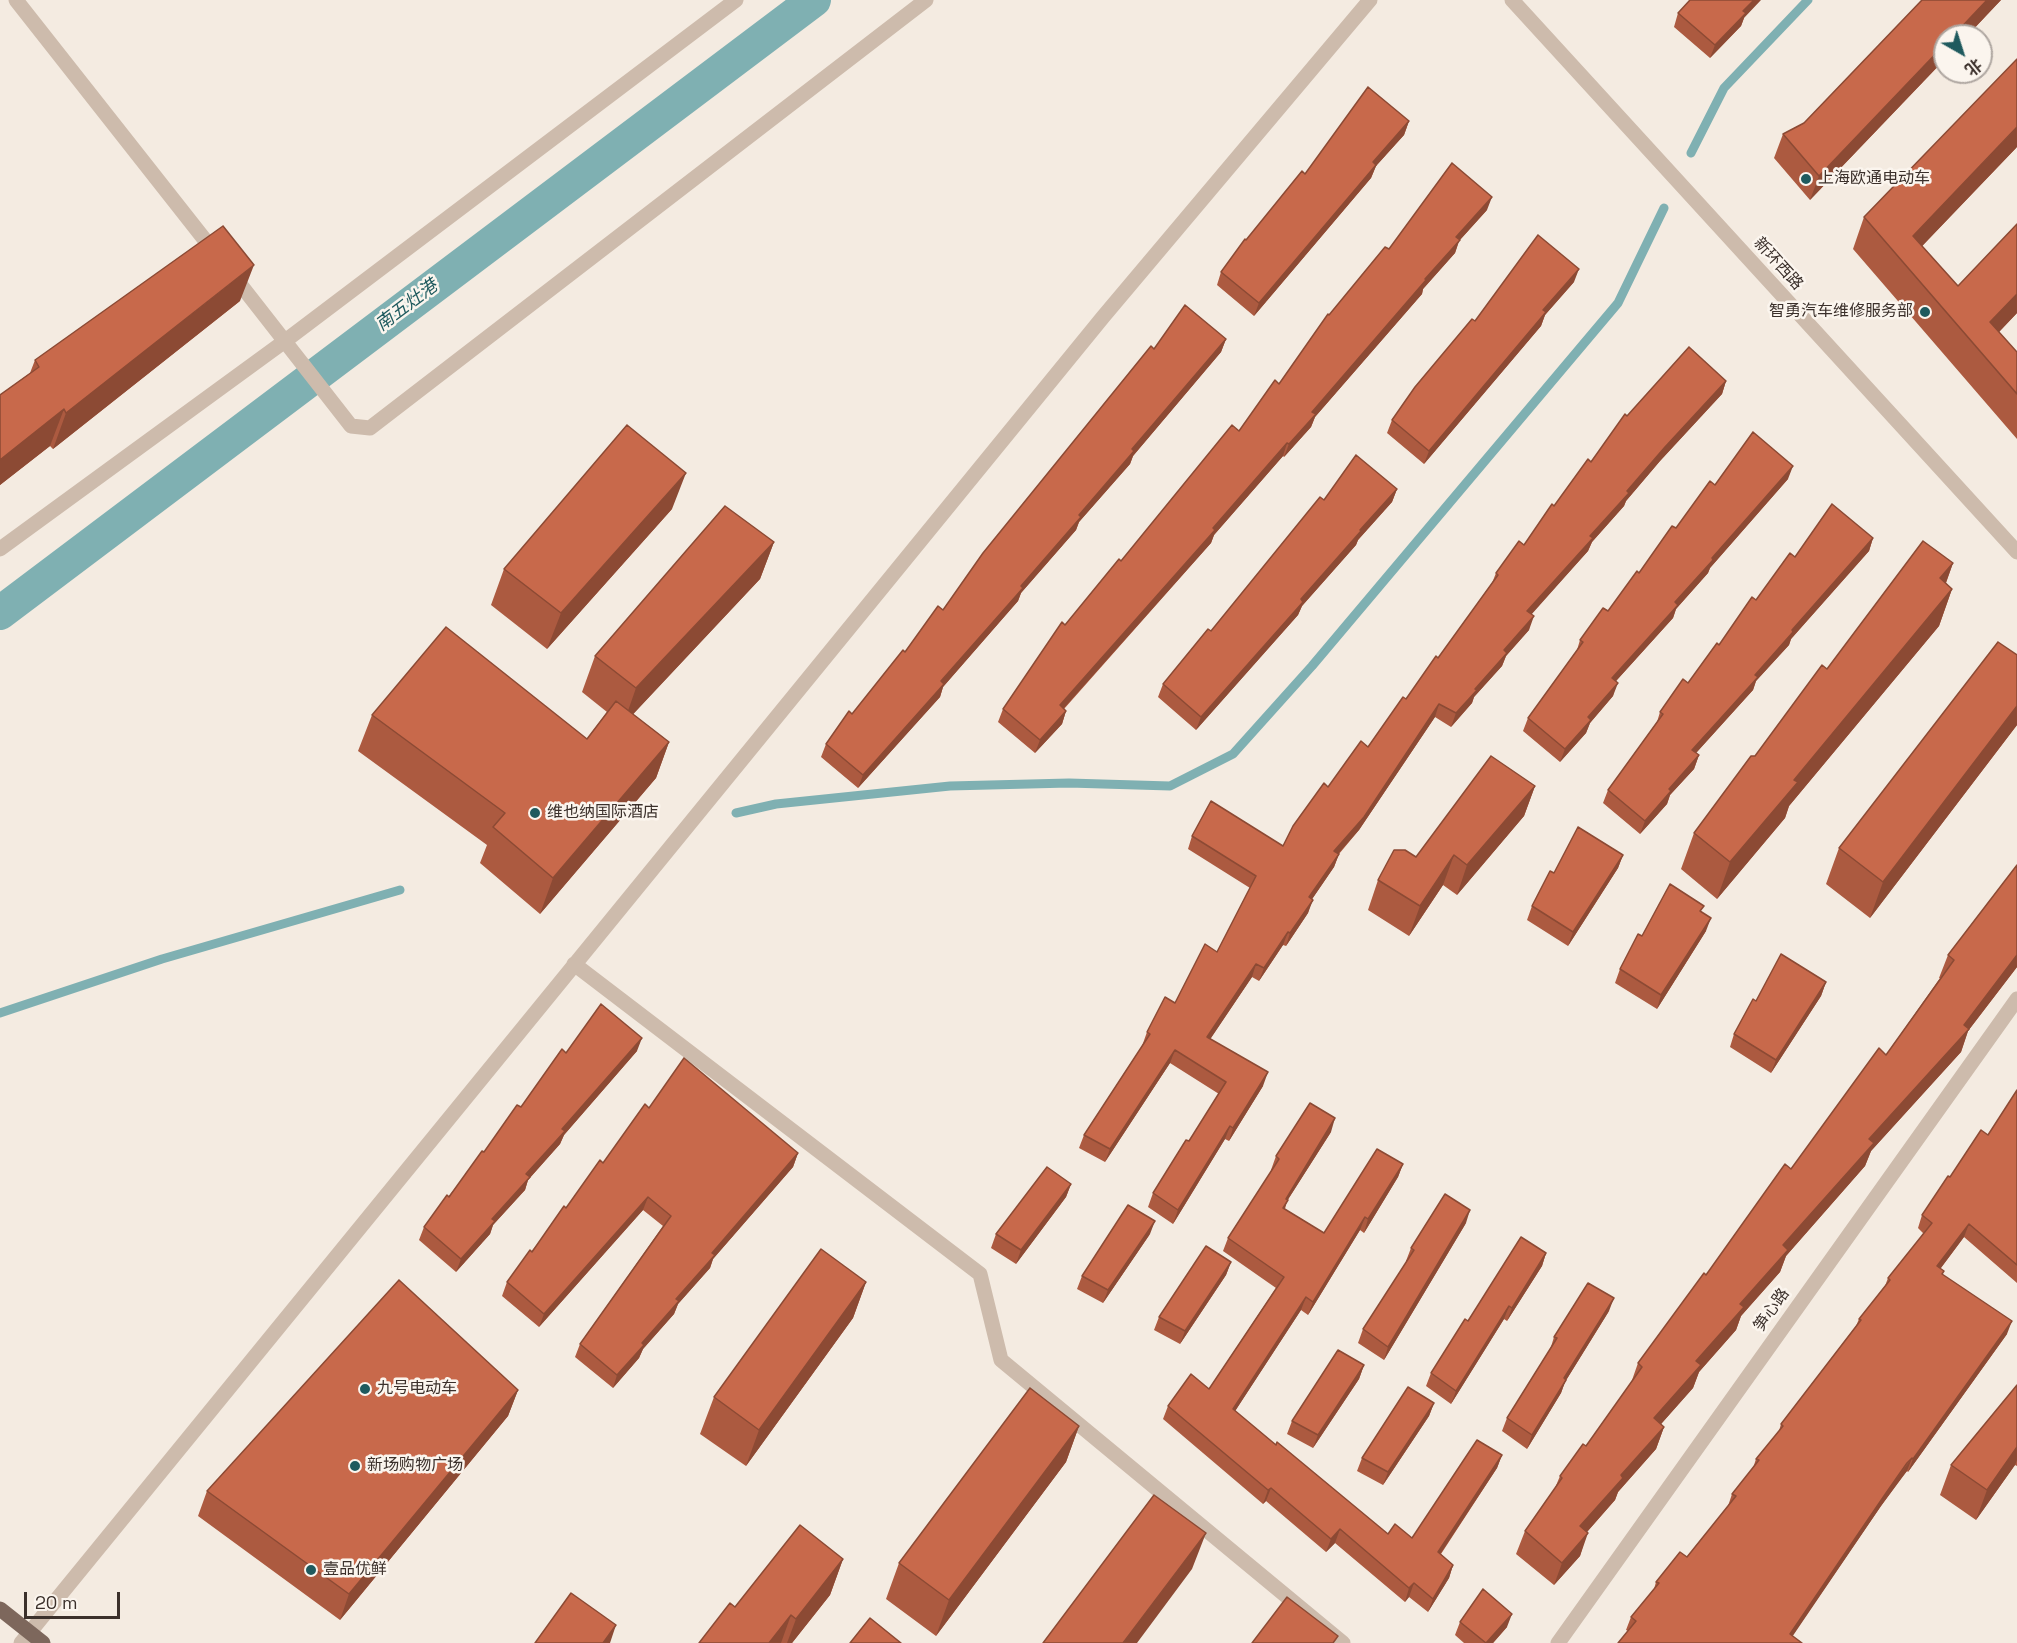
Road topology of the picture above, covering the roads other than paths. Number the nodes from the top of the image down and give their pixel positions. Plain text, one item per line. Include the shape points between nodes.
1 (16, 0) edge
2 (736, 0) edge
3 (926, 0) edge
4 (1370, 0) edge
5 (1512, 0) edge
6 (285, 341) junction
7 (0, 549) edge
8 (2017, 552) edge
9 (574, 964) junction
10 (2017, 999) edge
11 (0, 1609) edge
12 (25, 1638) edge
13 (43, 1643) edge
14 (1343, 1643) edge
15 (1558, 1643) edge

1 - 6 street
2 - 6 street
3 - 6 street via 370,428 351,426
4 - 9 street via 1103,317
5 - 8 street, 新环西路
6 - 7 street
9 - 12 street
9 - 14 street via 980,1274 1001,1360
10 - 15 street, 笋心路
11 - 12 main road
12 - 13 main road

